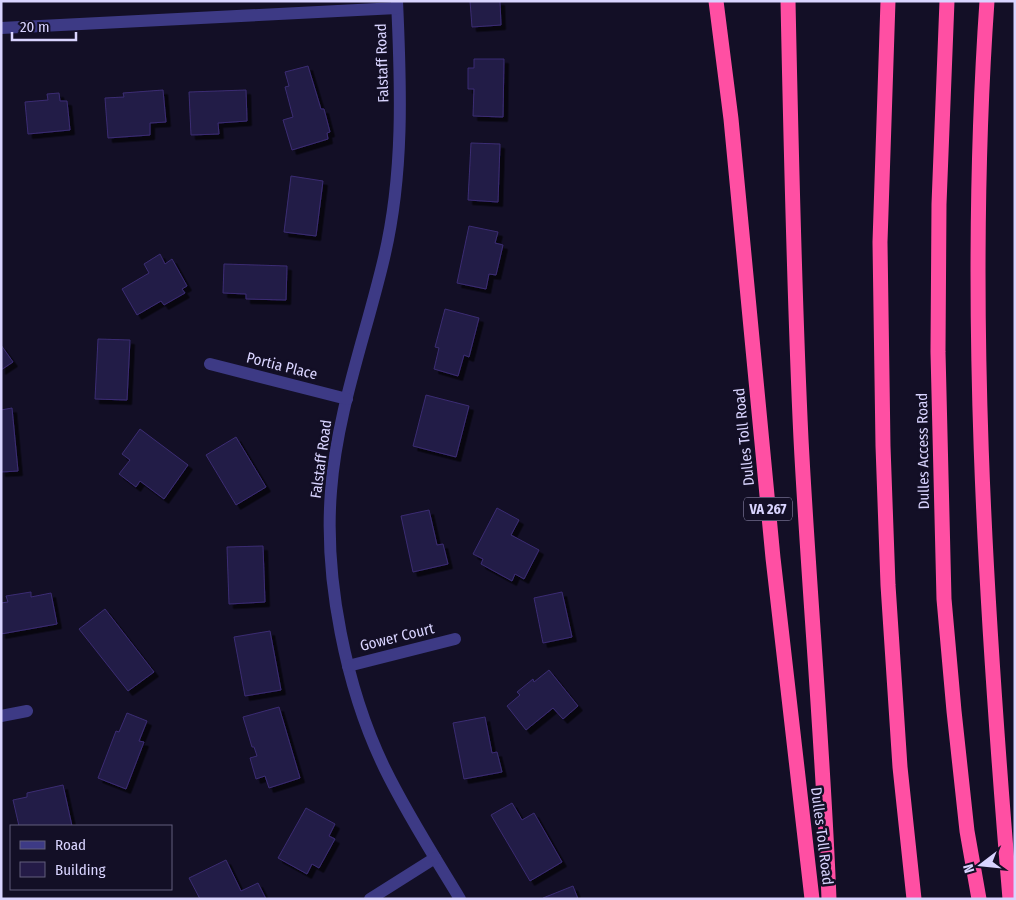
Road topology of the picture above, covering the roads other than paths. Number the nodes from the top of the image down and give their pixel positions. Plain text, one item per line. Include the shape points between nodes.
1 (716, 1) edge
2 (721, 1) edge
3 (788, 1) edge
4 (888, 1) edge
5 (947, 1) edge
6 (987, 1) edge
7 (397, 5) edge
8 (1, 28) edge
9 (723, 52) junction
10 (210, 364) dead end
11 (347, 398) junction
12 (454, 639) dead end
13 (348, 666) junction
14 (27, 711) dead end
15 (1, 716) edge
16 (435, 858) junction
17 (370, 899) edge
18 (460, 899) edge
19 (812, 899) edge
20 (829, 899) edge
21 (914, 899) edge
22 (979, 899) edge
23 (1010, 899) edge

1 - 9 highway, Dulles Toll Road / VA 267
2 - 9 highway
3 - 20 highway via 801,430
4 - 21 highway via 880,242 883,446 900,767
5 - 22 highway, Dulles Access Road via 939,204 944,599 967,831
6 - 23 highway via 979,194 980,426
7 - 8 street
7 - 11 street, Falstaff Road via 400,102 394,200 385,256
9 - 19 highway, Dulles Toll Road / VA 267 via 774,568
10 - 11 street, Portia Place
11 - 13 street, Falstaff Road via 335,450 330,549 335,602
12 - 13 street, Gower Court
13 - 16 street, Falstaff Road via 362,714 384,767
14 - 15 street
16 - 17 street
16 - 18 street, Falstaff Road

